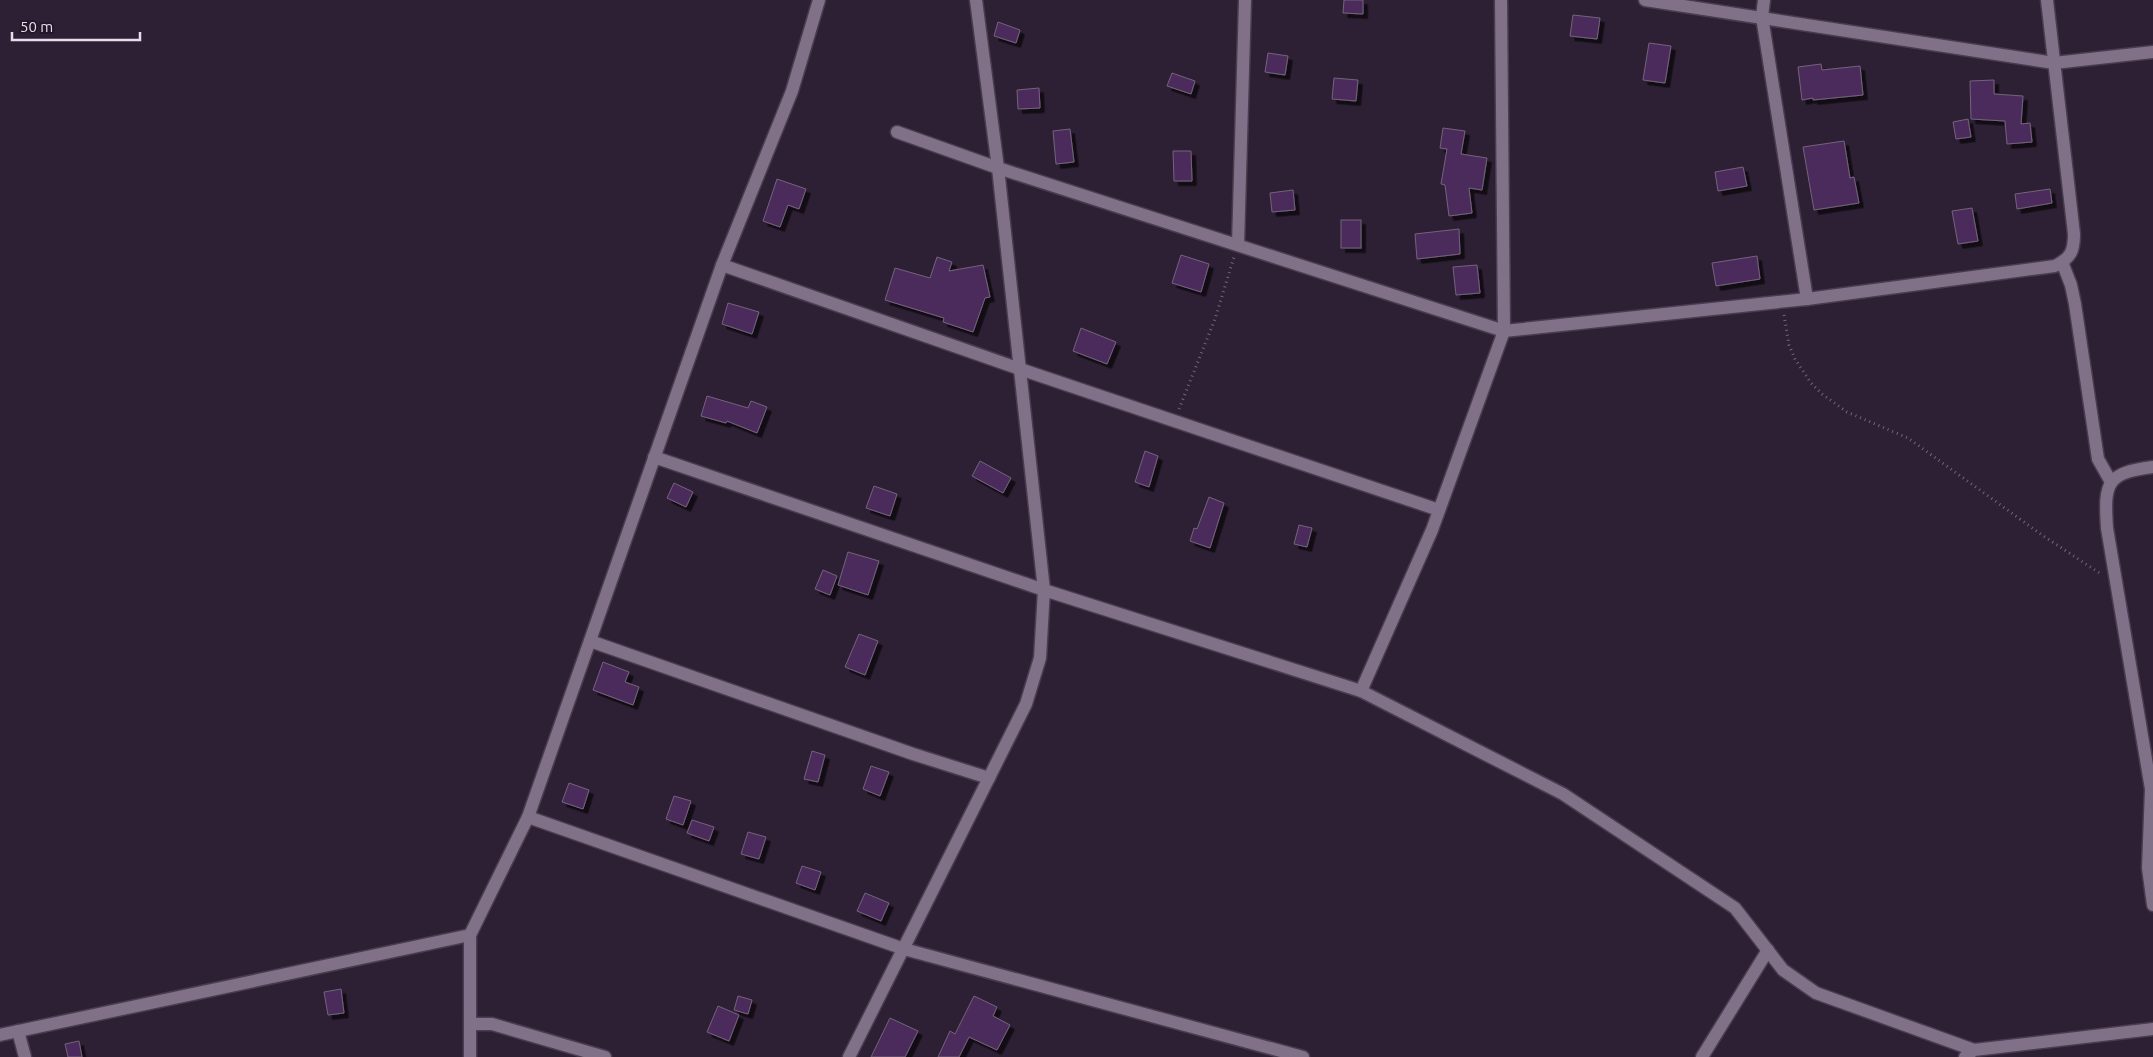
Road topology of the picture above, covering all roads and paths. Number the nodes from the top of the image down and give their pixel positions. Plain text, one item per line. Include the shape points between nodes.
1 (820, 0) edge
2 (976, 0) edge
3 (1245, 0) edge
4 (1501, 0) edge
5 (1645, 0) edge
6 (1764, 0) edge
7 (2047, 0) edge
8 (1762, 17) junction
9 (2153, 52) edge
10 (2054, 63) junction
11 (896, 132) dead end
12 (998, 168) junction
13 (1238, 245) junction
14 (2062, 262) junction
15 (722, 265) junction
16 (1808, 299) junction
17 (1782, 302) junction
18 (1504, 331) junction
19 (1020, 368) junction
20 (1174, 420) junction
21 (654, 457) junction
22 (2153, 467) edge
23 (2111, 482) junction
24 (1439, 510) junction
25 (2116, 579) junction
26 (1044, 590) junction
27 (590, 641) junction
28 (1361, 691) junction
29 (989, 778) junction
30 (528, 817) junction
31 (2153, 905) edge
32 (470, 935) junction
33 (904, 949) junction
34 (1768, 950) junction
35 (470, 1024) junction
36 (2153, 1029) edge
37 (18, 1031) junction
38 (0, 1035) edge
39 (1969, 1053) edge
40 (25, 1057) edge
41 (470, 1057) edge
42 (606, 1057) edge
43 (849, 1057) edge
44 (1303, 1057) edge
45 (1702, 1057) edge

1 - 15 street via 792,91
2 - 12 street
3 - 13 street
4 - 18 street
5 - 8 street
6 - 8 street
7 - 10 street
8 - 10 street
8 - 16 street
9 - 10 street
10 - 14 street via 2074,234 2074,249
11 - 12 street
12 - 13 street
12 - 19 street
13 - 18 street
13 - 20 path via 1215,319
14 - 16 street via 2055,266
14 - 23 street via 2075,304 2098,459
15 - 19 street
15 - 21 street
16 - 17 street
17 - 18 street
17 - 25 path via 1795,359 1810,383 1822,394 1847,412 1908,438 2042,535 2103,576
18 - 24 street
19 - 20 street
19 - 26 street
20 - 24 street
21 - 26 street
21 - 27 street
22 - 23 street via 2131,470
23 - 25 street via 2105,500
24 - 28 street
25 - 31 street via 2151,789 2148,868
26 - 28 street
26 - 29 street via 1040,658 1026,704
27 - 29 street
27 - 30 street
28 - 34 street via 1563,794 1735,908
29 - 33 street
30 - 32 street
30 - 33 street
32 - 35 street
32 - 37 street
33 - 43 street
33 - 44 street
34 - 39 street via 1784,970 1816,993
34 - 45 street
35 - 41 street
35 - 42 street via 492,1024
36 - 39 street
37 - 38 street
37 - 40 street

